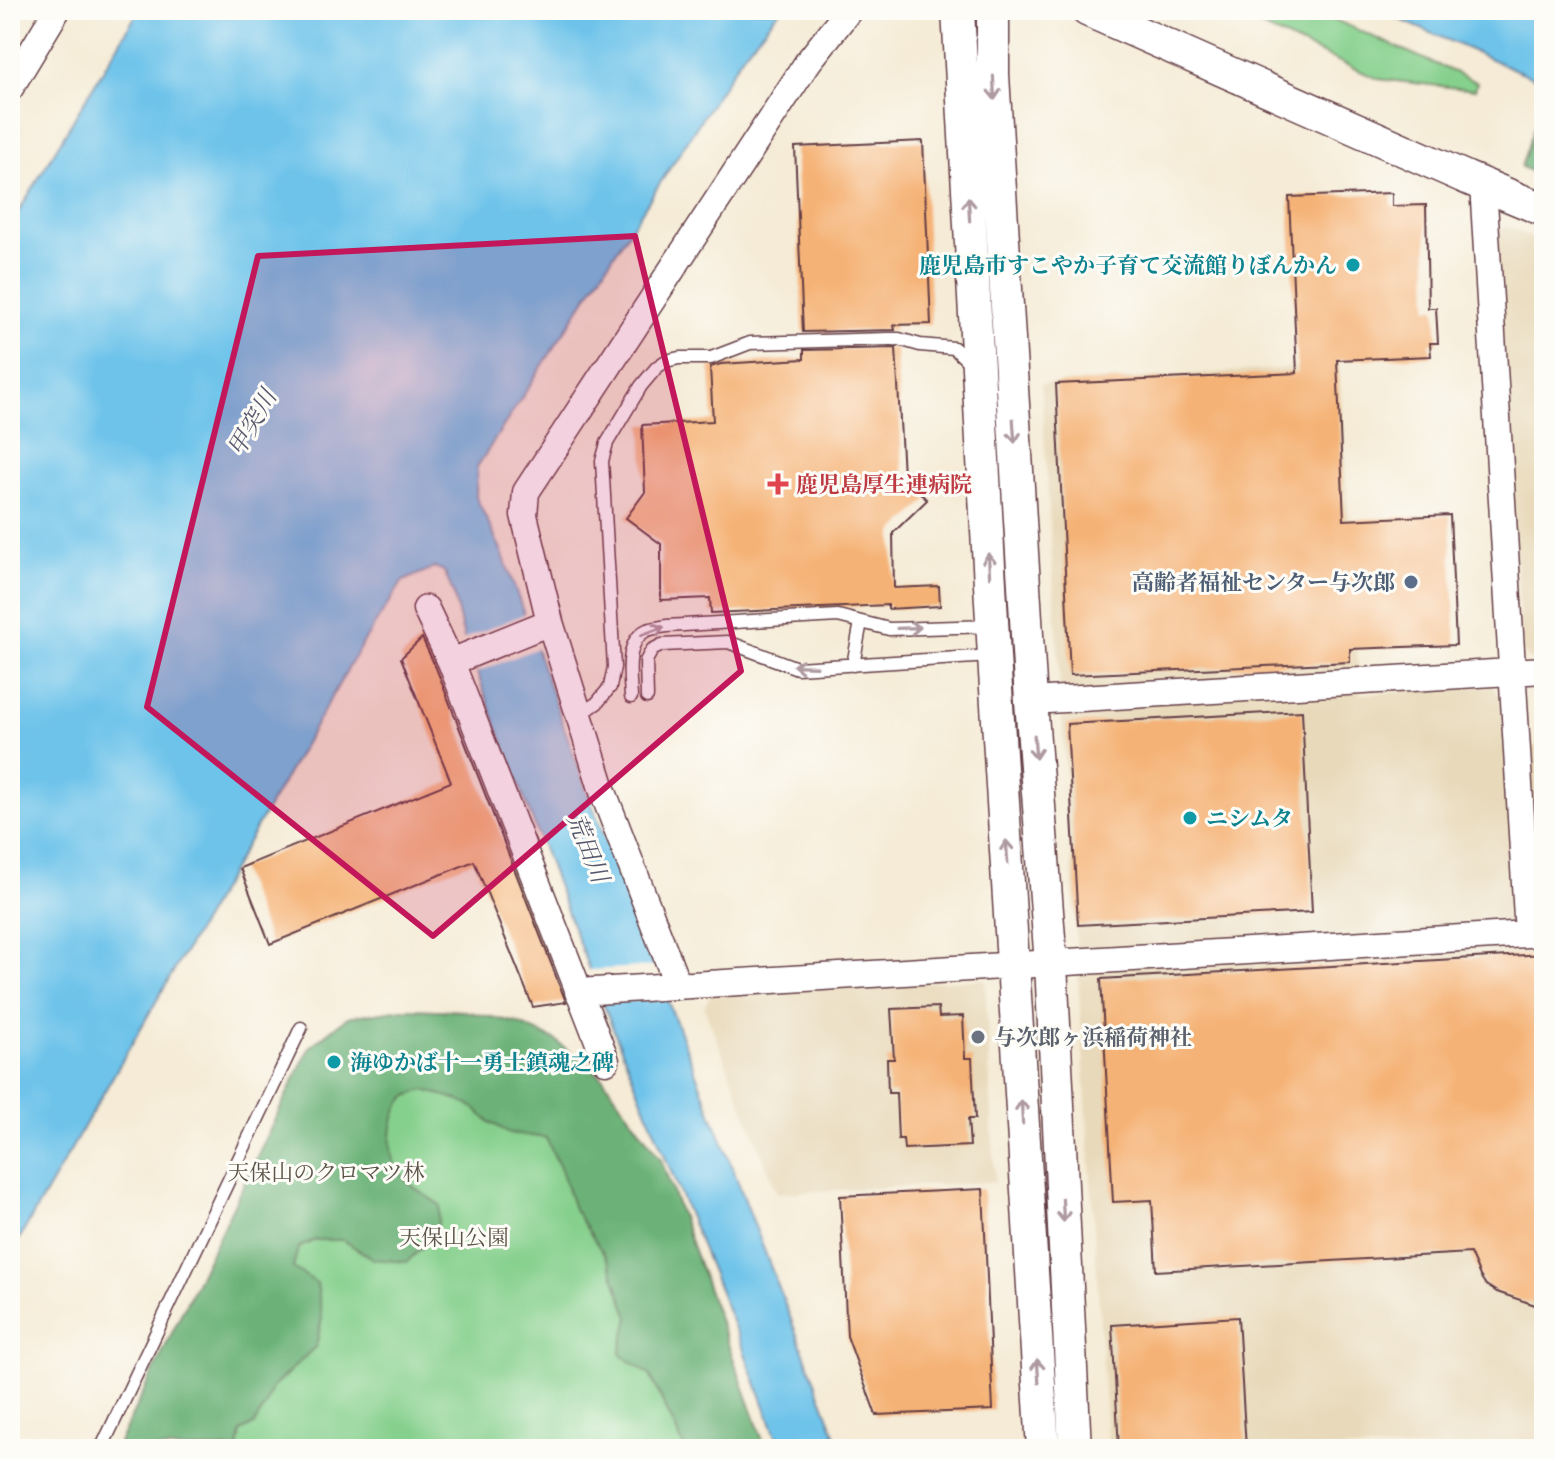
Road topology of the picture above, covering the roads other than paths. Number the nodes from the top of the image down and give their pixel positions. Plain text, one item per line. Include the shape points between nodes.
1 (57, 10) edge
2 (849, 10) edge
3 (958, 10) edge
4 (993, 10) edge
5 (1087, 10) edge
6 (10, 88) edge
7 (1483, 184) junction
8 (1544, 210) edge
9 (978, 371) junction
10 (1011, 371) junction
11 (426, 609) dead end
12 (861, 622) junction
13 (544, 624) junction
14 (994, 641) junction
15 (456, 660) junction
16 (853, 665) junction
17 (1544, 670) edge
18 (1513, 673) junction
19 (631, 697) dead end
20 (647, 697) dead end
21 (1031, 701) junction
22 (997, 702) junction
23 (579, 715) junction
24 (1536, 934) edge
25 (1051, 964) junction
26 (1014, 966) junction
27 (672, 986) junction
28 (586, 992) junction
29 (301, 1028) dead end
30 (606, 1061) dead end
31 (1068, 1293) junction
32 (1033, 1295) junction
33 (101, 1449) edge
34 (1043, 1449) edge
35 (1075, 1449) edge

1 - 6 street
2 - 13 street via 808,62 526,492 524,515
9 -> 3 street
4 -> 10 street
5 - 7 street
7 - 8 street
7 - 18 street
9 - 10 street
14 -> 9 street
9 - 23 lane via 954,348 899,339 750,343 711,358 679,358 657,367 607,443 602,461 614,667 610,687
10 -> 21 street
11 - 15 street
12 -> 14 lane
12 - 16 lane
19 -> 12 lane via 629,661 645,631 838,616
13 - 15 street
13 - 23 street
14 - 16 lane
14 - 22 street
15 - 28 street
16 -> 20 lane via 797,668 728,642 662,645 646,661
17 - 18 street
18 - 21 street
18 - 24 street
21 - 22 street
21 -> 25 street
26 -> 22 street
23 - 27 street
24 - 25 street
25 - 26 street
25 -> 31 street
26 - 27 street
32 -> 26 street
27 - 28 street
28 - 30 street
29 - 33 lane
31 - 32 street
31 - 35 street
34 -> 32 street

